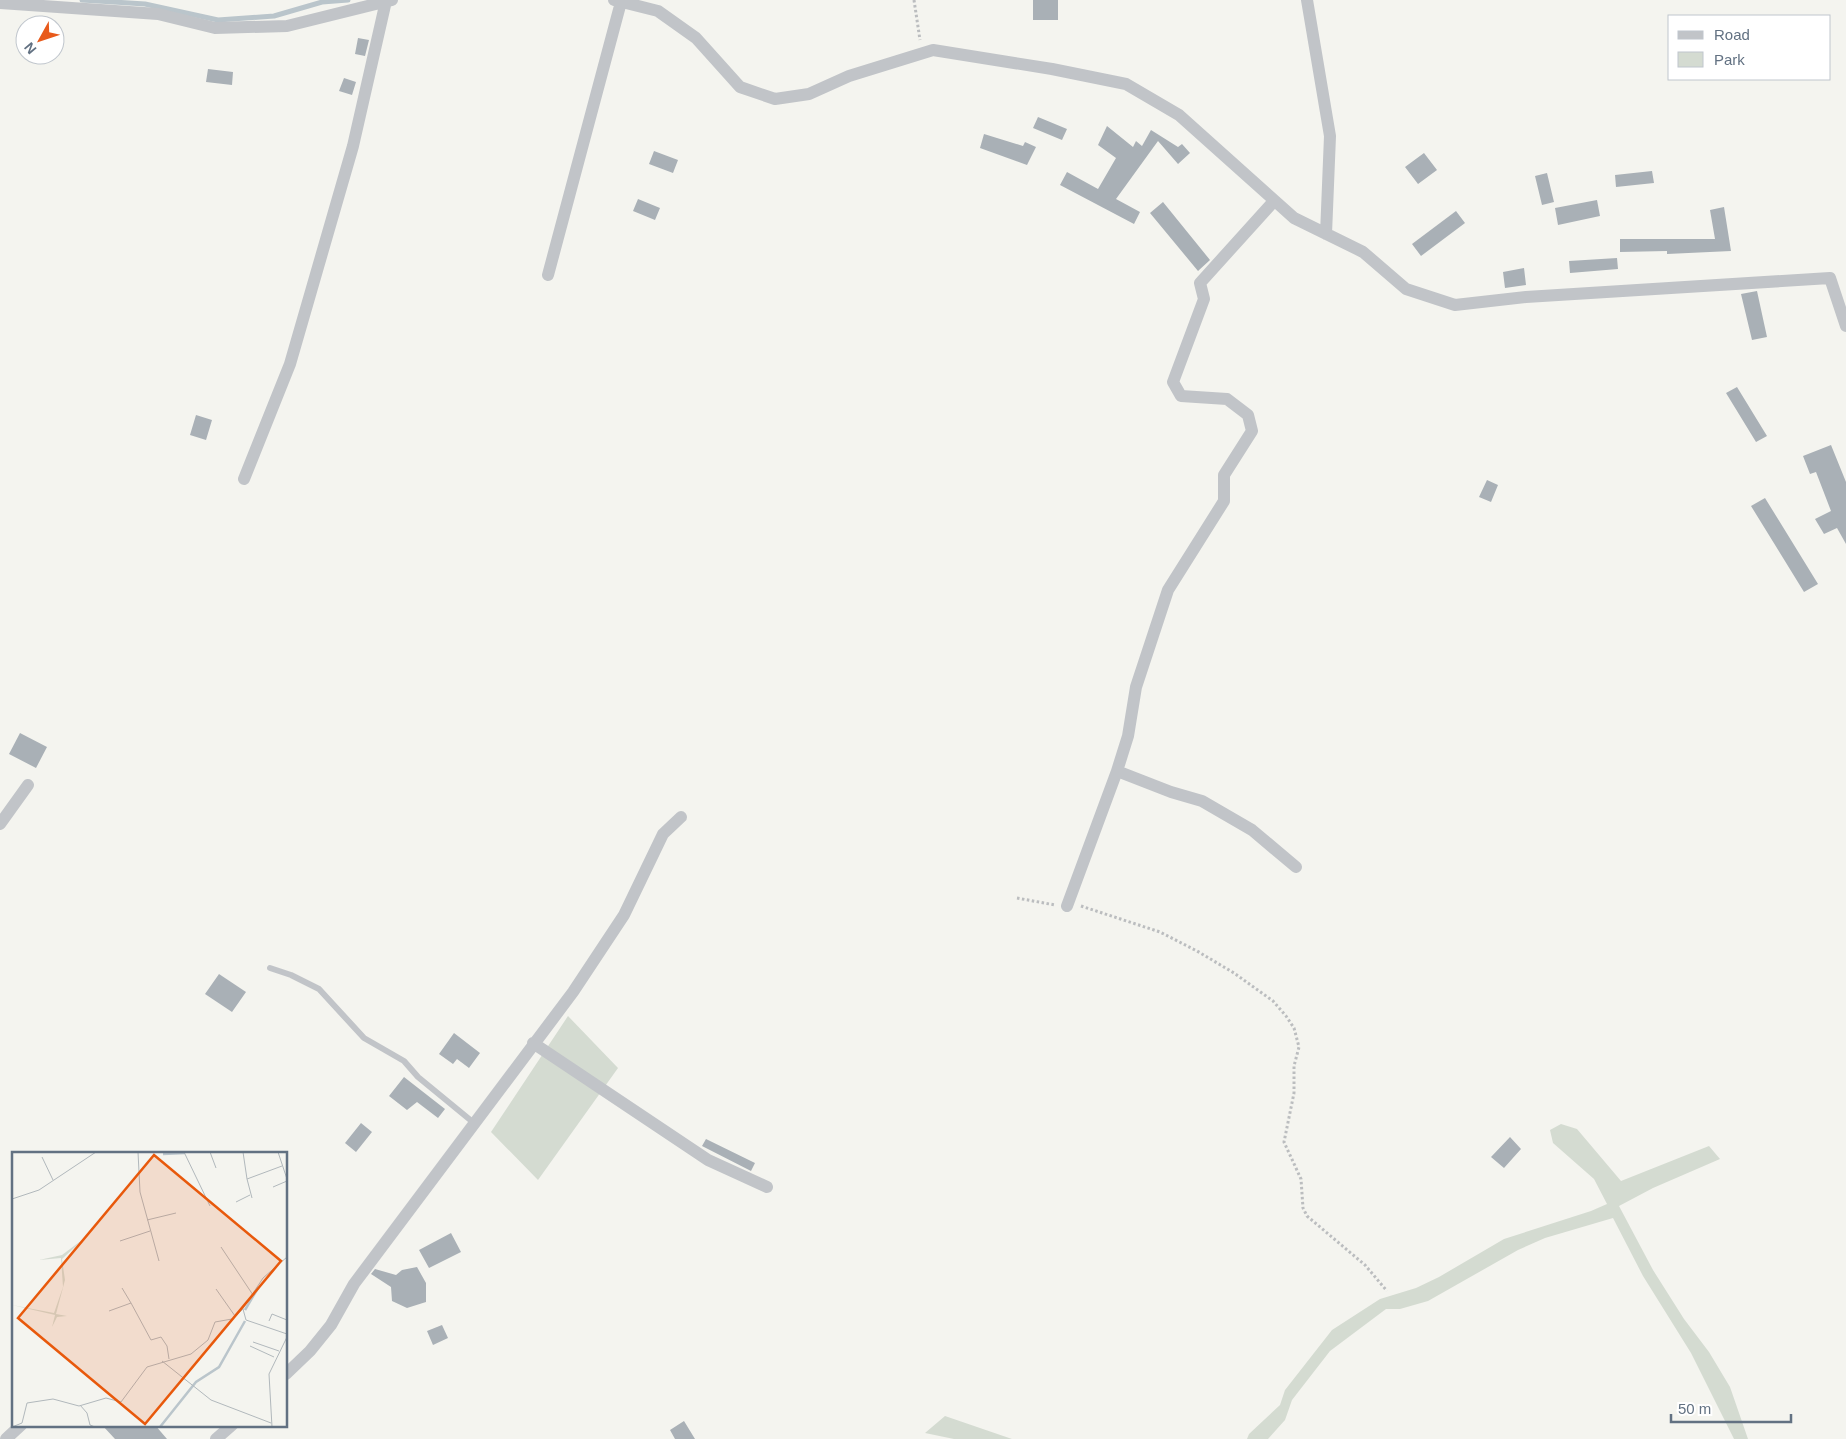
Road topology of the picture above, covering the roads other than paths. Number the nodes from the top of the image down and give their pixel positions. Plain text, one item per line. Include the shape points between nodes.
1 (1307, 0) edge
2 (389, 1) edge
3 (618, 1) edge
4 (0, 3) edge
5 (1274, 200) junction
6 (1326, 234) junction
7 (548, 275) dead end
8 (1846, 326) edge
9 (244, 479) dead end
10 (1117, 771) junction
11 (28, 786) dead end
12 (681, 817) dead end
13 (0, 824) edge
14 (1296, 867) dead end
15 (1067, 906) road end
16 (270, 968) dead end
17 (533, 1044) junction
18 (474, 1123) junction
19 (767, 1187) dead end
20 (288, 1372) edge
21 (20, 1426) edge
22 (231, 1426) edge
23 (6, 1439) edge
24 (216, 1439) edge

1 - 6 street via 1330,136
2 - 4 street via 287,26 215,28 158,14
2 - 9 street via 353,146 290,364
3 - 5 street via 658,11 696,38 740,87 775,99 809,94 849,76 933,50 1126,84 1179,116
3 - 7 street
5 - 6 street via 1294,218
5 - 10 street via 1200,283 1204,299 1173,382 1181,396 1227,399 1248,415 1252,431 1224,475 1224,501 1168,590 1136,688 1128,736
6 - 8 street via 1363,252 1406,289 1455,305 1526,297 1830,278
10 - 14 street via 1202,801 1252,830
10 - 15 street
11 - 13 street
12 - 17 street via 663,834 624,915 574,992
16 - 18 lane via 319,989 364,1038 404,1061 418,1077
17 - 18 street
17 - 19 street via 708,1160
18 - 20 street via 354,1284 331,1325
21 - 23 street
22 - 24 street

